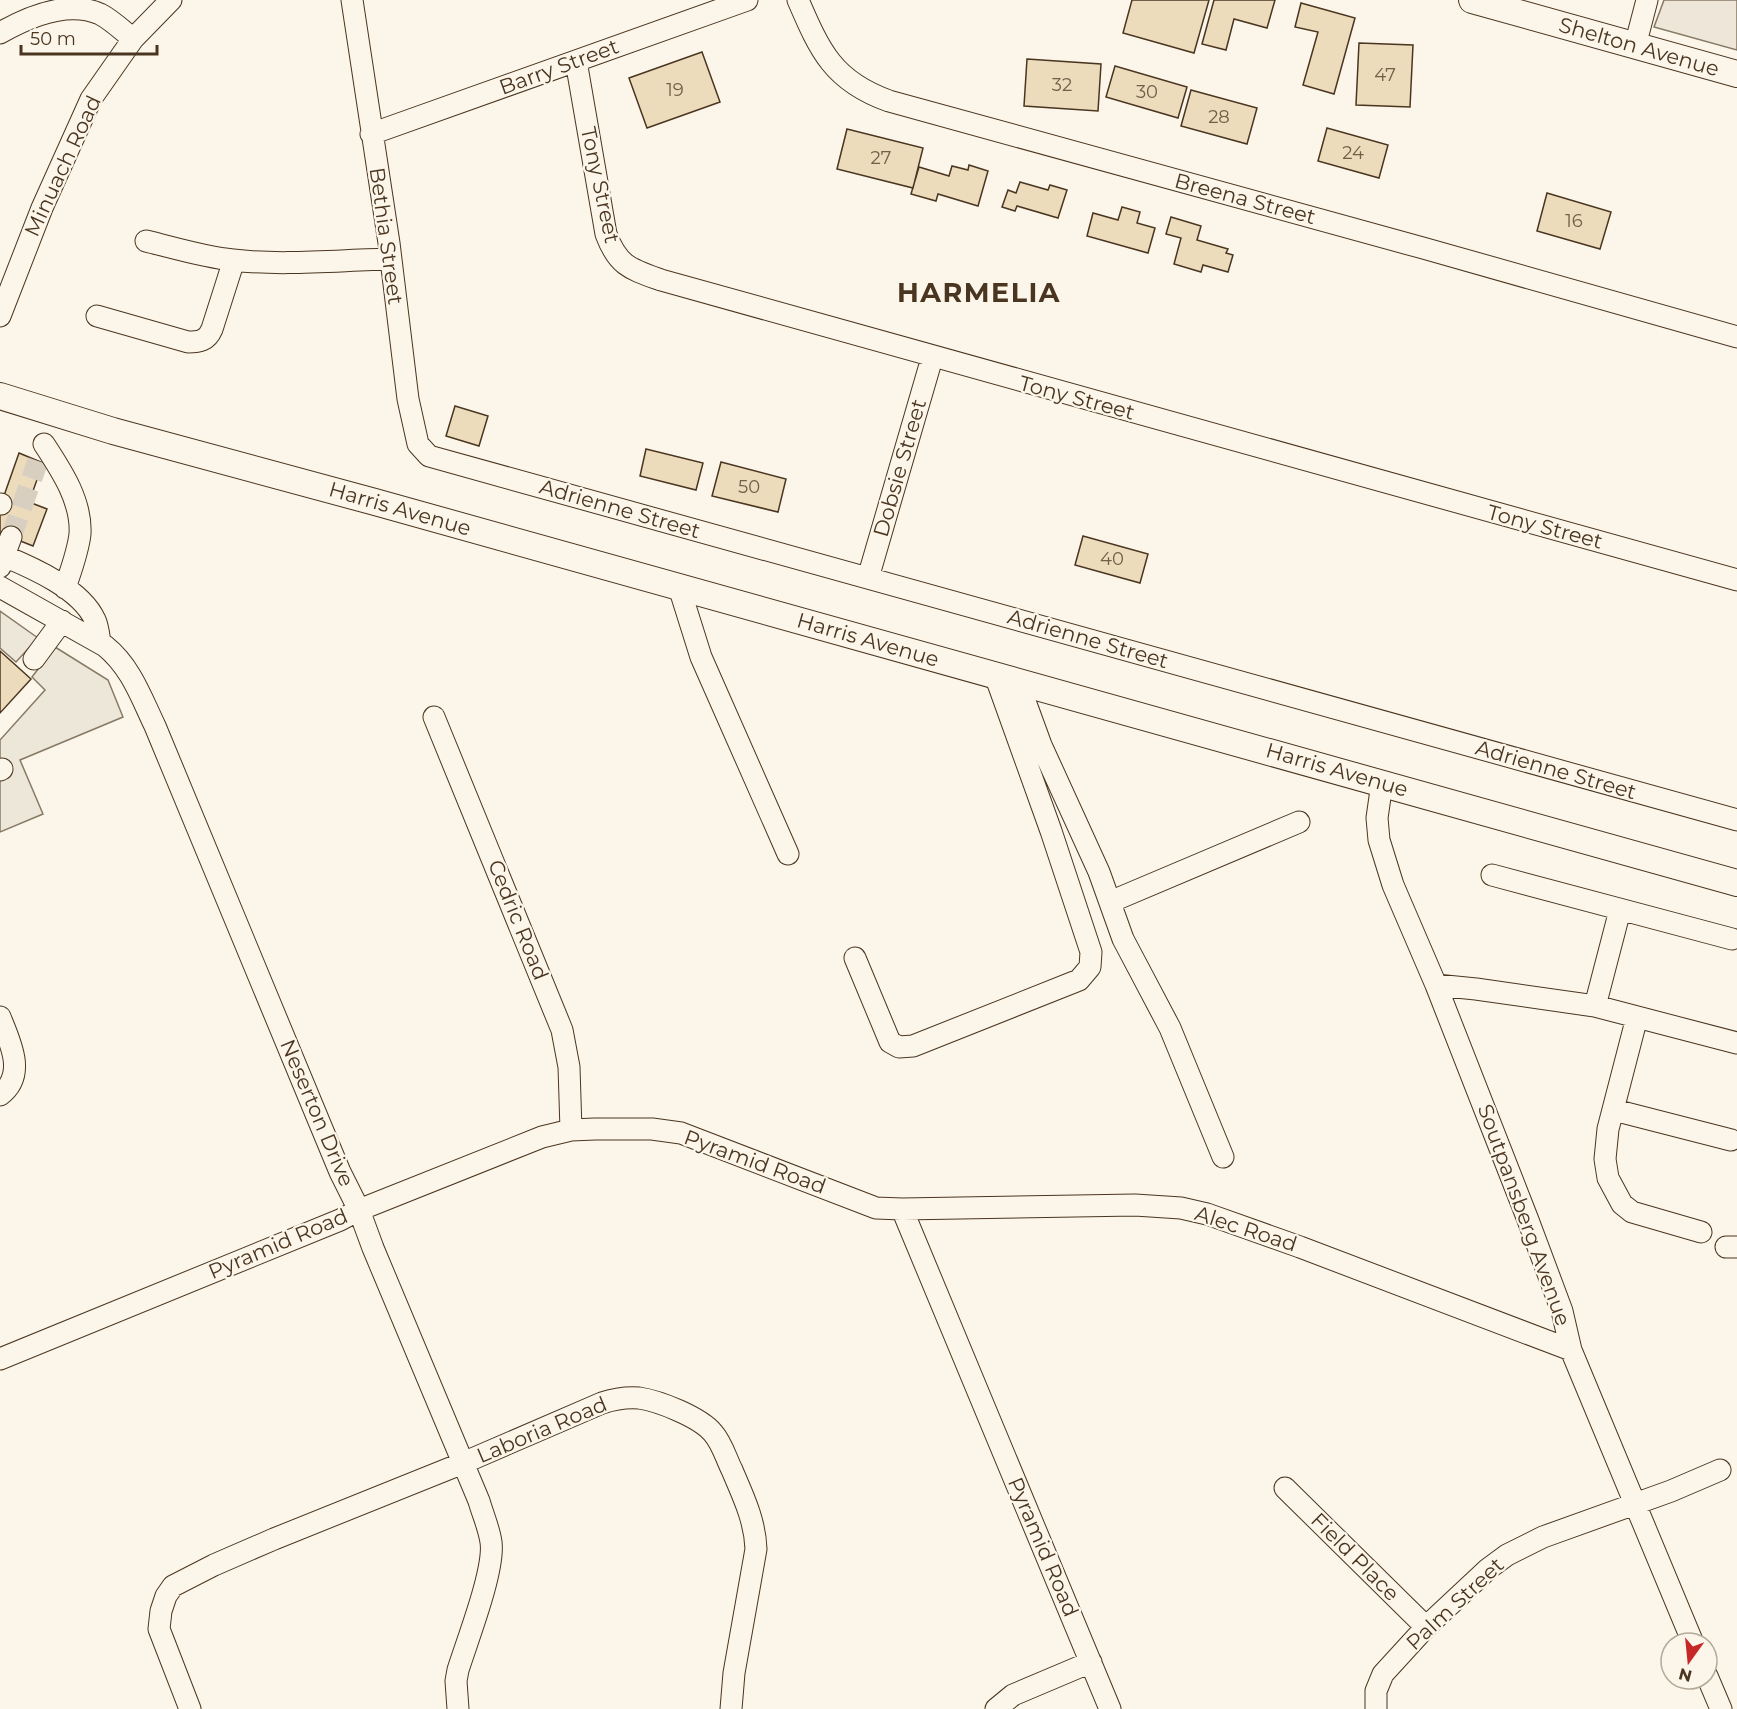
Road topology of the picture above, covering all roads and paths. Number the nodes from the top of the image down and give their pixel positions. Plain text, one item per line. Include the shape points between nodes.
1 (171, 0) edge
2 (352, 0) edge
3 (747, 0) edge
4 (798, 0) edge
5 (1647, 0) edge
6 (1487, 2) edge
7 (0, 33) edge
8 (133, 39) junction
9 (1635, 46) junction
10 (576, 61) junction
11 (1737, 74) edge
12 (370, 134) junction
13 (146, 241) dead end
14 (391, 259) junction
15 (234, 260) junction
16 (0, 316) edge
17 (97, 316) dead end
18 (1737, 337) edge
19 (932, 358) junction
20 (0, 396) edge
21 (55, 413) junction
22 (439, 459) joint
23 (5, 553) edge
24 (868, 578) junction
25 (1737, 580) edge
26 (0, 587) edge
27 (679, 587) junction
28 (65, 588) junction
29 (62, 621) junction
30 (100, 643) junction
31 (34, 659) dead end
32 (1006, 678) junction
33 (434, 717) dead end
34 (1382, 783) junction
35 (1737, 820) edge
36 (1299, 822) dead end
37 (788, 854) dead end
38 (1492, 875) dead end
39 (1737, 883) edge
40 (1110, 903) junction
41 (1620, 910) junction
42 (1732, 939) dead end
43 (855, 958) dead end
44 (1436, 985) junction
45 (1595, 1006) junction
46 (0, 1017) edge
47 (1637, 1017) junction
48 (1737, 1043) edge
49 (0, 1095) edge
50 (1614, 1110) junction
51 (571, 1130) junction
52 (1731, 1140) dead end
53 (1223, 1157) dead end
54 (902, 1209) junction
55 (359, 1210) junction
56 (1701, 1232) dead end
57 (1571, 1350) junction
58 (0, 1359) edge
59 (463, 1463) junction
60 (1720, 1470) dead end
61 (1285, 1488) dead end
62 (1634, 1503) junction
63 (1426, 1627) junction
64 (1688, 1631) edge
65 (1091, 1662) junction
66 (1713, 1691) edge
67 (190, 1709) edge
68 (459, 1709) edge
69 (731, 1709) edge
70 (996, 1709) edge
71 (1110, 1709) edge
72 (1376, 1709) edge
73 (1721, 1709) edge

1 - 8 street, Minuach Road
2 - 12 street, Bethia Street
3 - 10 street, Barry Street
4 - 18 street, Breena Street via 816,42 831,63 853,84 882,98
5 - 9 street
6 - 9 main road, Shelton Avenue
7 - 8 street via 59,8 72,7 93,10
8 - 16 street, Minuach Road via 91,99 42,208
9 - 11 main road, Shelton Avenue
10 - 12 street, Barry Street
10 - 19 street, Tony Street via 606,234 613,253 625,266 661,280
12 - 14 street, Bethia Street
13 - 15 street
14 - 15 street
14 - 22 street, Bethia Street via 416,438 426,454
15 - 17 street via 212,329 200,341 188,342
19 - 24 street, Dobsie Street
19 - 25 street, Tony Street
20 - 21 main road, Harris Avenue
21 - 27 main road, Harris Avenue
21 - 28 street via 41,452 62,472 79,517 77,550
22 - 24 street, Adrienne Street
23 - 28 street
24 - 35 street, Adrienne Street
26 - 29 street, Neserton Drive
27 - 32 main road, Harris Avenue
27 - 37 street via 701,657
28 - 30 street via 96,620
29 - 30 street, Neserton Drive
29 - 31 street
30 - 55 street, Neserton Drive via 120,659 136,686
32 - 34 main road, Harris Avenue
32 - 40 street via 1041,745
32 - 43 street via 1091,951 1090,967 1079,980 913,1046 899,1047 890,1042
33 - 51 street, Cedric Road via 562,1030 569,1067
34 - 39 main road, Harris Avenue
34 - 44 street, Soutpansberg Avenue via 1377,818 1380,840 1393,885
36 - 40 street
38 - 41 street
40 - 53 street via 1123,939 1170,1028
41 - 42 street
41 - 45 street
44 - 45 street
44 - 57 street, Soutpansberg Avenue via 1562,1311
45 - 47 street
46 - 49 street via 15,1065 12,1082
47 - 48 street
47 - 50 street
50 - 52 street
50 - 56 street via 1606,1138 1605,1169 1622,1204 1632,1212
51 - 54 street, Pyramid Road via 652,1129 681,1133 876,1208
51 - 55 street, Pyramid Road via 517,1146
54 - 57 street, Alec Road via 1135,1205 1181,1208 1300,1247
54 - 65 street, Pyramid Road
55 - 58 street, Pyramid Road
55 - 59 street, Neserton Drive
57 - 62 street, Soutpansberg Avenue
59 - 67 street, Laboria Road via 274,1539 173,1586 161,1611 159,1629
59 - 68 street, Neserton Drive via 487,1525 491,1553 458,1670
59 - 69 street, Laboria Road via 618,1398 640,1398 664,1406 713,1432 756,1534
60 - 62 street, Palm Street
61 - 63 street, Field Place
62 - 63 street, Palm Street via 1543,1537 1507,1555
62 - 64 street, Soutpansberg Avenue
63 - 72 street, Palm Street via 1383,1674 1376,1691
65 - 70 street via 1012,1695
65 - 71 street, Pyramid Road
66 - 73 street

